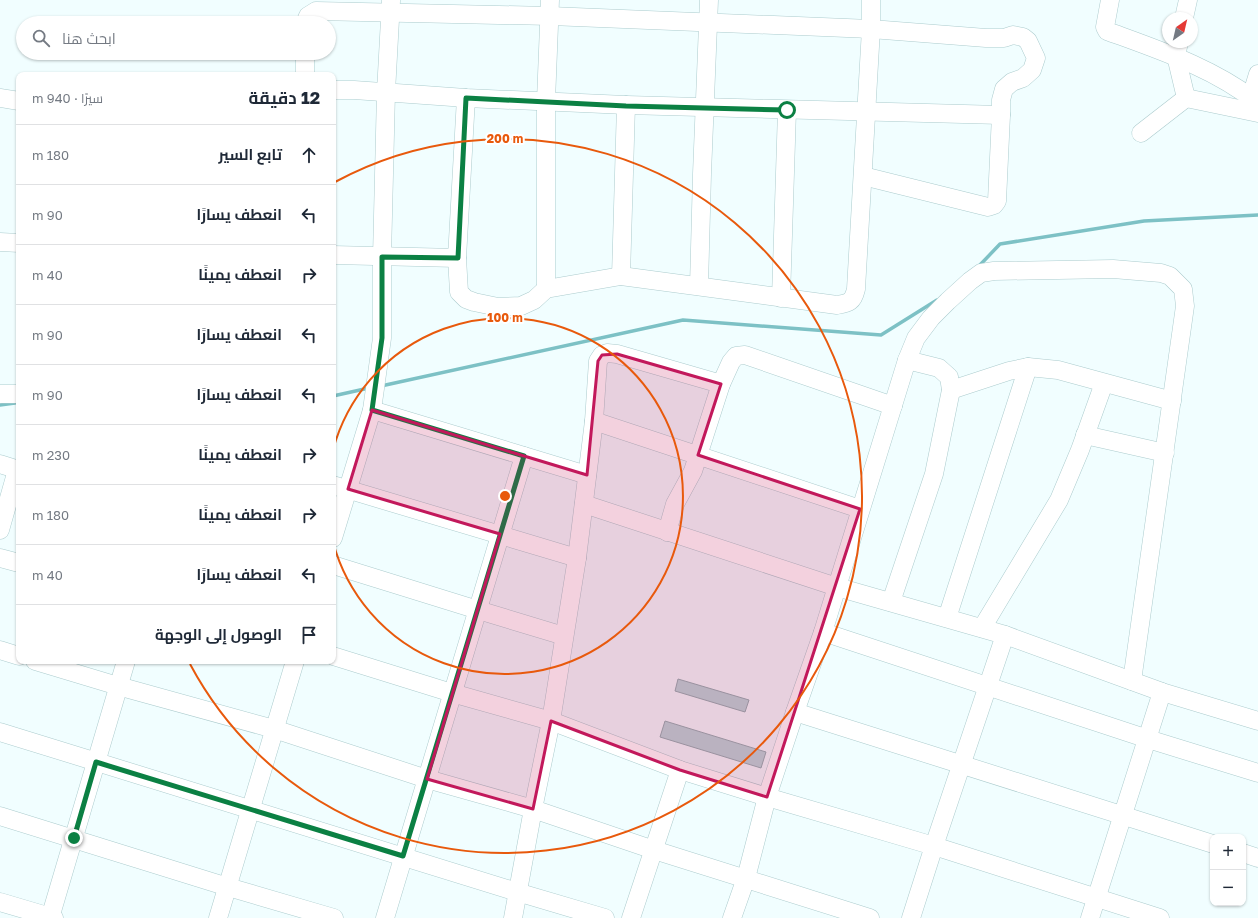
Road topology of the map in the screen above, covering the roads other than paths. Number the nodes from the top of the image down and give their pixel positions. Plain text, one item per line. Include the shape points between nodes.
1 (709, 0) edge
2 (871, 0) edge
3 (1110, 0) edge
4 (1188, 0) edge
5 (391, 6) edge
6 (550, 8) edge
7 (1185, 12) edge
8 (308, 16) edge
9 (708, 23) junction
10 (872, 29) junction
11 (1177, 49) edge
12 (305, 60) edge
13 (304, 72) edge
14 (1258, 74) edge
15 (336, 90) edge
16 (386, 92) junction
17 (0, 98) edge
18 (466, 98) junction
19 (1186, 98) junction
20 (16, 101) edge
21 (546, 101) junction
22 (1256, 104) edge
23 (626, 106) junction
24 (704, 107) junction
25 (787, 110) junction
26 (867, 112) junction
27 (1001, 115) junction
28 (1141, 133) dead end
29 (863, 176) junction
30 (0, 242) edge
31 (16, 243) edge
32 (336, 255) edge
33 (382, 257) junction
34 (458, 258) junction
35 (621, 276) junction
36 (699, 286) junction
37 (546, 289) junction
38 (781, 298) junction
39 (907, 360) junction
40 (1028, 367) junction
41 (1104, 383) junction
42 (721, 384) junction
43 (951, 390) junction
44 (0, 394) edge
45 (16, 394) edge
46 (1172, 401) junction
47 (893, 406) junction
48 (372, 410) junction
49 (594, 421) junction
50 (1085, 435) junction
51 (1164, 453) junction
52 (698, 455) junction
53 (524, 456) junction
54 (0, 464) edge
55 (16, 469) edge
56 (588, 475) junction
57 (16, 477) edge
58 (340, 487) edge
59 (584, 504) junction
60 (860, 509) junction
61 (336, 516) edge
62 (0, 530) edge
63 (667, 532) junction
64 (500, 534) junction
65 (0, 558) edge
66 (577, 558) junction
67 (16, 562) edge
68 (336, 566) edge
69 (837, 587) junction
70 (891, 602) junction
71 (478, 610) junction
72 (947, 618) junction
73 (982, 628) junction
74 (823, 632) junction
75 (1005, 635) junction
76 (564, 636) junction
77 (0, 650) edge
78 (16, 655) edge
79 (336, 657) edge
80 (45, 664) edge
81 (125, 664) edge
82 (294, 664) edge
83 (1132, 681) junction
84 (987, 685) junction
85 (118, 686) junction
86 (1162, 692) junction
87 (452, 693) junction
88 (794, 712) junction
89 (551, 721) junction
90 (1258, 721) edge
91 (274, 729) junction
92 (0, 732) edge
93 (1148, 739) junction
94 (96, 762) junction
95 (962, 765) junction
96 (680, 770) junction
97 (1258, 773) edge
98 (427, 779) junction
99 (767, 797) junction
100 (251, 809) junction
101 (533, 809) junction
102 (0, 816) edge
103 (1123, 816) junction
104 (74, 838) junction
105 (1210, 843) edge
106 (934, 846) junction
107 (654, 850) junction
108 (1246, 854) edge
109 (403, 856) junction
110 (1258, 858) edge
111 (746, 878) junction
112 (228, 887) junction
113 (517, 892) junction
114 (1095, 897) junction
115 (0, 902) edge
116 (52, 918) edge
117 (218, 918) edge
118 (334, 918) edge
119 (385, 918) edge
120 (513, 918) edge
121 (605, 918) edge
122 (631, 918) edge
123 (732, 918) edge
124 (870, 918) edge
125 (911, 918) edge
126 (1090, 918) edge
127 (1160, 918) edge

1 - 9 street
2 - 10 street
3 - 11 street via 1105,27 1107,31
4 - 7 street
5 - 6 street
5 - 8 street via 316,10
5 - 16 street
6 - 9 street
6 - 21 street
9 - 10 street
9 - 24 street
10 - 26 street
10 - 27 street via 986,38 1013,35 1023,37 1028,41 1036,58 1032,70 1004,89
11 - 19 street
11 - 22 street
12 - 13 street
14 - 22 street
15 - 16 street
16 - 18 street
16 - 33 street
17 - 20 street
18 - 21 street
18 - 34 street
19 - 22 street
19 - 28 street
21 - 23 street
21 - 37 street
23 - 24 street
23 - 35 street
24 - 25 street
24 - 36 street
25 - 26 street
25 - 38 street
26 - 27 street
26 - 29 street
27 - 29 street via 997,201 994,205 988,207
29 - 38 street via 854,298 847,304 837,305
30 - 31 street
32 - 33 street
33 - 34 street
33 - 48 street via 382,338
34 - 37 street via 459,292 474,302 498,307 521,306 534,300
35 - 36 street
35 - 37 street
36 - 38 street
39 - 43 street via 939,368 949,377
39 - 46 street via 916,338 931,318 981,273 1113,269 1161,273 1170,276 1183,289 1185,306
39 - 47 street
40 - 41 street via 1058,370
40 - 43 street
40 - 72 street
41 - 46 street
41 - 50 street
42 - 47 street via 731,362 736,356 745,355
42 - 49 street via 607,353 598,361
42 - 52 street
43 - 70 street via 934,474
44 - 45 street
46 - 51 street
47 - 60 street
48 - 53 street
48 - 58 street
49 - 52 street
49 - 56 street
50 - 51 street
50 - 73 street via 1059,500
51 - 83 street
52 - 60 street
52 - 63 street via 675,504
53 - 56 street
53 - 64 street
54 - 55 street
56 - 59 street
57 - 62 street
58 - 61 street
58 - 64 street
59 - 63 street
59 - 66 street
60 - 69 street
63 - 69 street
64 - 66 street
64 - 71 street
65 - 67 street
66 - 76 street
68 - 71 street
69 - 70 street
69 - 74 street
70 - 72 street
71 - 76 street
71 - 87 street
72 - 73 street
73 - 75 street
74 - 84 street
74 - 88 street
75 - 83 street
75 - 84 street
76 - 89 street
77 - 78 street
79 - 87 street
80 - 85 street
81 - 85 street
82 - 91 street
83 - 86 street
84 - 93 street
84 - 95 street
85 - 91 street
85 - 94 street
86 - 90 street
86 - 93 street
87 - 89 street
87 - 98 street
88 - 95 street
88 - 99 street
89 - 96 street
89 - 101 street
91 - 98 street
91 - 100 street
92 - 94 street
93 - 97 street
93 - 103 street
94 - 100 street
94 - 104 street
95 - 103 street
95 - 106 street
96 - 99 street
96 - 107 street
98 - 101 street
98 - 109 street
99 - 106 street
99 - 111 street
100 - 109 street
100 - 112 street
101 - 107 street
101 - 113 street
102 - 104 street
103 - 105 street
103 - 114 street
104 - 112 street
104 - 116 street
106 - 114 street
106 - 125 street
107 - 111 street
107 - 122 street
108 - 110 street
109 - 113 street
109 - 119 street
111 - 123 street
111 - 124 street
112 - 117 street
112 - 118 street
113 - 120 street
113 - 121 street
114 - 126 street
114 - 127 street
115 - 116 street

